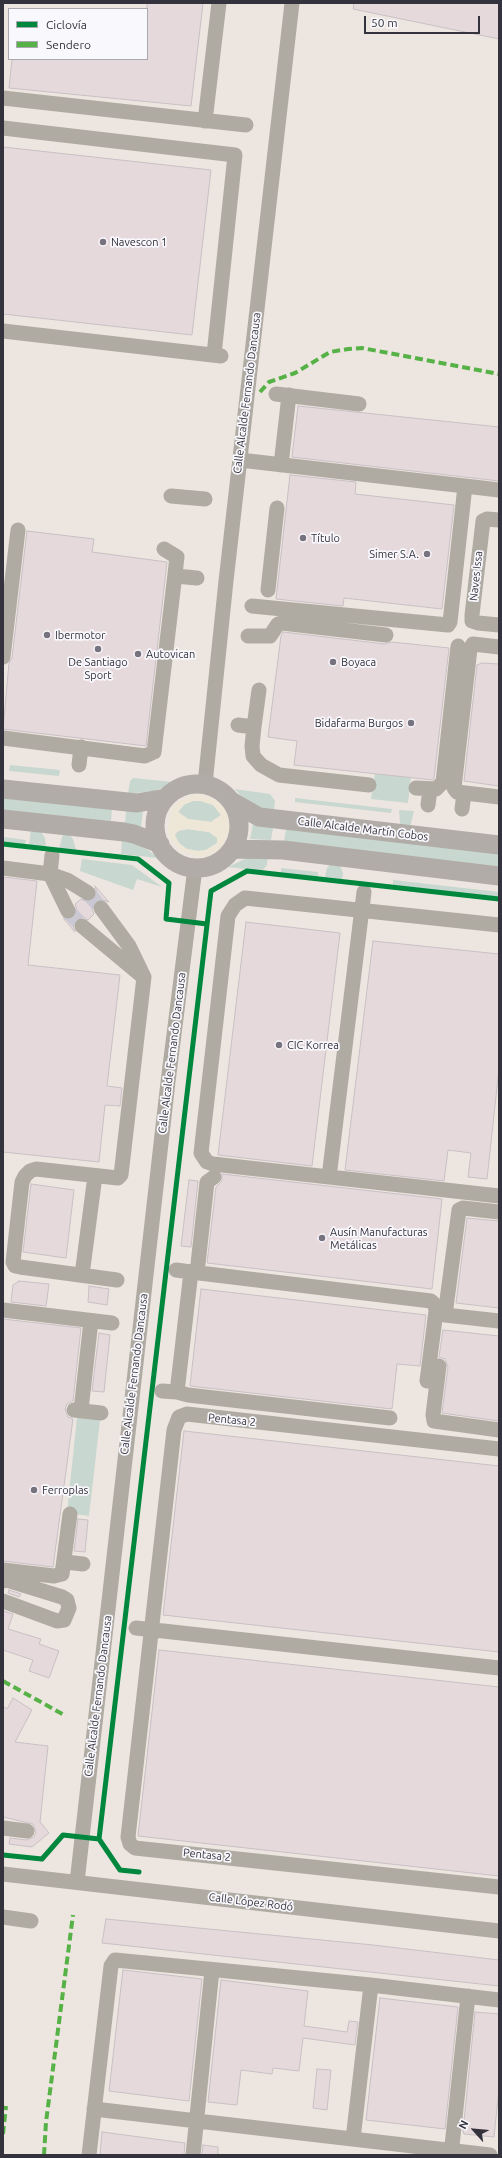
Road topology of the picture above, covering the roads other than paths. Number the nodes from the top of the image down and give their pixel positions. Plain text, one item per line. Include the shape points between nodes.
1 (219, 3) edge
2 (292, 3) edge
3 (3, 98) edge
4 (205, 121) junction
5 (246, 125) dead end
6 (3, 128) edge
7 (3, 331) edge
8 (360, 404) dead end
9 (240, 460) junction
10 (282, 465) junction
11 (465, 486) junction
12 (499, 490) edge
13 (171, 496) dead end
14 (205, 499) dead end
15 (277, 508) dead end
16 (499, 520) edge
17 (18, 530) dead end
18 (164, 549) dead end
19 (175, 576) junction
20 (197, 578) dead end
21 (268, 590) dead end
22 (252, 606) dead end
23 (499, 626) edge
24 (386, 634) dead end
25 (248, 636) dead end
26 (458, 646) dead end
27 (499, 647) edge
28 (3, 657) edge
29 (259, 690) dead end
30 (238, 725) dead end
31 (254, 727) junction
32 (3, 738) edge
33 (81, 747) junction
34 (78, 764) dead end
35 (205, 784) junction
36 (368, 785) dead end
37 (3, 788) edge
38 (464, 793) junction
39 (499, 797) edge
40 (166, 798) junction
41 (231, 801) junction
42 (428, 805) dead end
43 (462, 809) dead end
44 (3, 819) edge
45 (160, 844) junction
46 (499, 845) edge
47 (232, 849) junction
48 (52, 855) dead end
49 (3, 868) edge
50 (195, 868) junction
51 (50, 874) junction
52 (499, 876) edge
53 (364, 892) dead end
54 (88, 893) tunnel mouth
55 (101, 908) tunnel mouth
56 (361, 910) junction
57 (68, 911) tunnel mouth
58 (499, 925) edge
59 (82, 926) tunnel mouth
60 (148, 978) junction
61 (95, 1176) junction
62 (214, 1177) dead end
63 (329, 1177) junction
64 (499, 1196) edge
65 (499, 1212) edge
66 (188, 1272) junction
67 (82, 1275) junction
68 (117, 1280) dead end
69 (3, 1310) edge
70 (445, 1315) junction
71 (92, 1321) junction
72 (499, 1321) edge
73 (112, 1323) dead end
74 (427, 1381) dead end
75 (101, 1413) dead end
76 (390, 1418) dead end
77 (499, 1430) edge
78 (499, 1449) edge
79 (70, 1514) dead end
80 (65, 1562) junction
81 (83, 1564) dead end
82 (3, 1570) edge
83 (3, 1581) edge
84 (3, 1601) edge
85 (136, 1628) dead end
86 (151, 1630) junction
87 (499, 1668) edge
88 (3, 1828) edge
89 (27, 1831) dead end
90 (3, 1874) edge
91 (77, 1882) junction
92 (499, 1887) edge
93 (3, 1917) edge
94 (31, 1921) dead end
95 (499, 1931) edge
96 (212, 1970) junction
97 (371, 1985) junction
98 (468, 1996) junction
99 (499, 2000) edge
100 (94, 2109) junction
101 (196, 2121) junction
102 (353, 2139) junction
103 (451, 2153) edge
104 (89, 2155) edge
105 (192, 2155) edge
106 (490, 2155) edge

1 - 4 street
2 - 9 street, Calle Alcalde Fernando Dancausa
3 - 4 street
4 - 5 street
6 - 7 street via 235,155 218,356
8 - 10 street via 282,394
9 - 10 street
9 - 35 street, Calle Alcalde Fernando Dancausa
10 - 11 street
11 - 12 street
11 - 22 street via 448,625
13 - 14 street
15 - 21 street via 265,550
16 - 23 street, Naves Issa via 483,521 472,621
17 - 28 street
18 - 19 street via 177,557
19 - 20 street
19 - 33 street via 154,752 145,756
24 - 25 street via 282,623 278,624 270,636
26 - 42 street via 443,782 436,790 423,788
27 - 38 street via 473,644 470,649 454,788 457,792
29 - 31 street
30 - 31 street
31 - 36 street via 253,756 261,765 278,775
32 - 33 street
33 - 34 street
35 - 40 main road via 185,786
35 - 41 main road via 216,788
37 - 40 main road via 137,803
38 - 39 street
38 - 43 street
40 - 45 main road via 159,808 156,820
41 - 46 main road, Calle Alcalde Martín Cobos via 258,816
41 - 47 main road via 237,812 239,824 238,837
44 - 45 main road via 124,832
45 - 50 main road via 174,861
47 - 50 main road via 216,863
47 - 52 main road via 283,850
48 - 51 street
49 - 51 street
50 - 91 street, Calle Alcalde Fernando Dancausa via 164,1112
51 - 54 street via 67,880
51 - 57 street
53 - 56 street
55 - 60 street via 129,946
56 - 58 street
56 - 63 street
56 - 63 street via 246,898 235,905 228,916 203,1086 201,1153 207,1162
59 - 60 street via 138,974
60 - 61 street via 122,1172 118,1178
61 - 67 street
61 - 67 street via 36,1169 25,1176 22,1182 13,1262 15,1266
62 - 66 street via 208,1182
63 - 64 street
65 - 70 street via 463,1208 459,1210
66 - 74 street via 430,1301 435,1305 436,1311
66 - 76 street via 170,1391
67 - 68 street
69 - 71 street
70 - 72 street
70 - 77 street via 434,1421
71 - 73 street
71 - 75 street via 78,1410
78 - 86 street, Pentasa 2 via 187,1414 179,1417 174,1430
79 - 80 street
80 - 81 street
80 - 82 street via 62,1574 58,1576
83 - 84 street via 7,1580 62,1597 74,1608 64,1620 57,1621
85 - 86 street
86 - 87 street
86 - 92 street, Pentasa 2 via 128,1837 130,1844 136,1848
88 - 89 street
90 - 91 street, Calle López Rodó
91 - 95 street, Calle López Rodó
93 - 94 street
96 - 97 street
96 - 100 street via 114,1960 111,1966
96 - 101 street
97 - 98 street
97 - 102 street
98 - 99 street
98 - 103 street
100 - 101 street
100 - 104 street
101 - 102 street
101 - 105 street
102 - 103 street
103 - 106 street

